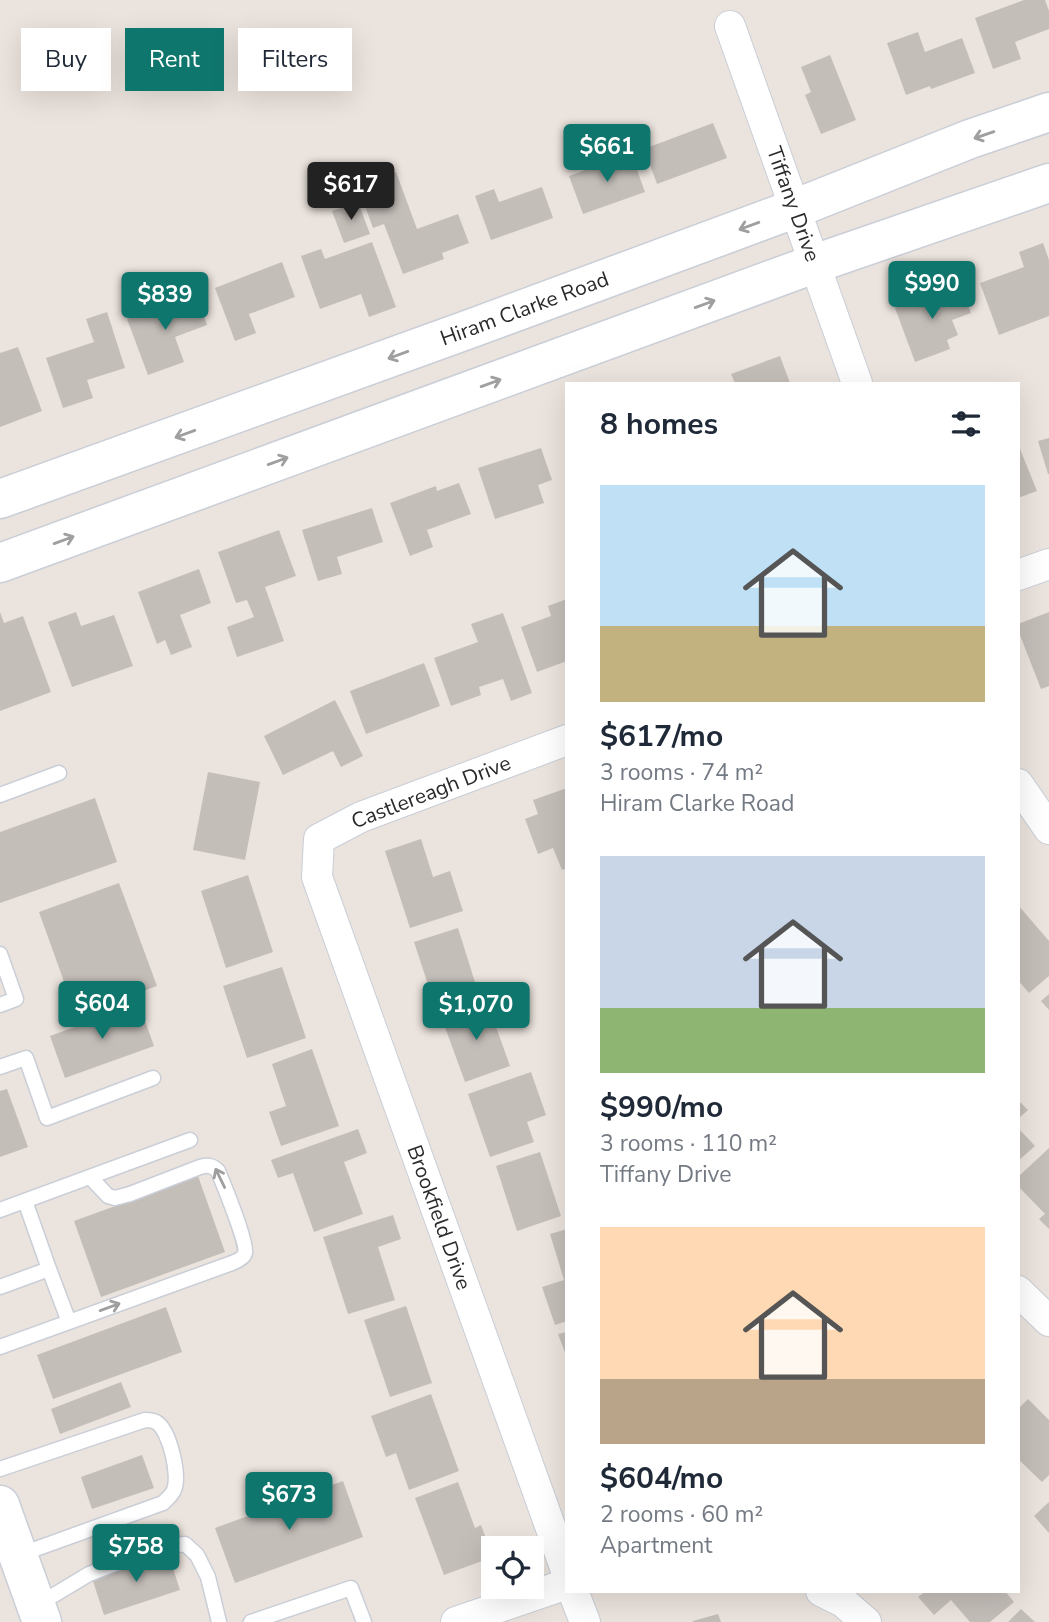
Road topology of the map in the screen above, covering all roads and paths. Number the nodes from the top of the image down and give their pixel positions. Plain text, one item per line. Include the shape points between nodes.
1 (730, 26) dead end
2 (1049, 112) edge
3 (1049, 183) edge
4 (794, 209) junction
5 (814, 264) junction
6 (857, 382) edge
7 (99, 465) junction
8 (0, 499) edge
9 (120, 519) junction
10 (0, 564) edge
11 (1049, 564) edge
12 (1020, 574) edge
13 (565, 741) edge
14 (59, 773) dead end
15 (1020, 787) edge
16 (0, 795) edge
17 (1049, 830) edge
18 (317, 862) joint
19 (0, 954) edge
20 (0, 1005) edge
21 (0, 1067) edge
22 (153, 1078) dead end
23 (190, 1140) dead end
24 (90, 1177) junction
25 (25, 1201) junction
26 (0, 1210) edge
27 (49, 1269) junction
28 (0, 1287) edge
29 (1020, 1293) edge
30 (1049, 1321) edge
31 (69, 1322) junction
32 (0, 1347) edge
33 (0, 1469) edge
34 (0, 1505) edge
35 (565, 1567) edge
36 (24, 1579) edge
37 (565, 1585) edge
38 (574, 1593) edge
39 (825, 1593) edge
40 (219, 1622) edge
41 (251, 1622) edge
42 (364, 1622) edge
43 (456, 1622) edge
44 (585, 1622) edge
45 (866, 1622) edge

1 - 4 street, Tiffany Drive
2 -> 4 main road, Hiram Clarke Road
3 - 5 main road
4 - 5 street, Tiffany Drive
4 -> 7 main road, Hiram Clarke Road
5 - 6 street, Tiffany Drive
9 -> 5 main road
7 - 8 main road, Hiram Clarke Road
7 - 9 main road
10 -> 9 main road
11 - 12 street
13 - 18 street, Castlereagh Drive via 361,817 318,839
14 - 16 lane
15 - 17 street
18 - 35 street, Brookfield Drive via 317,877
19 - 20 lane via 16,999
21 - 22 lane via 26,1058 47,1118
23 - 24 lane
24 - 25 lane
31 -> 24 lane via 232,1263 246,1251 214,1166 115,1198
25 - 26 lane
25 - 27 lane
27 - 28 lane
27 - 31 lane
29 - 30 street
31 - 32 lane
33 - 36 lane via 145,1420 162,1428 172,1450 176,1479 173,1492 163,1503 55,1542
34 - 36 main road
36 - 40 lane via 89,1574 161,1546 185,1544 197,1555 208,1577
37 - 43 street
38 - 44 street
39 - 45 street
41 - 42 lane via 351,1588

